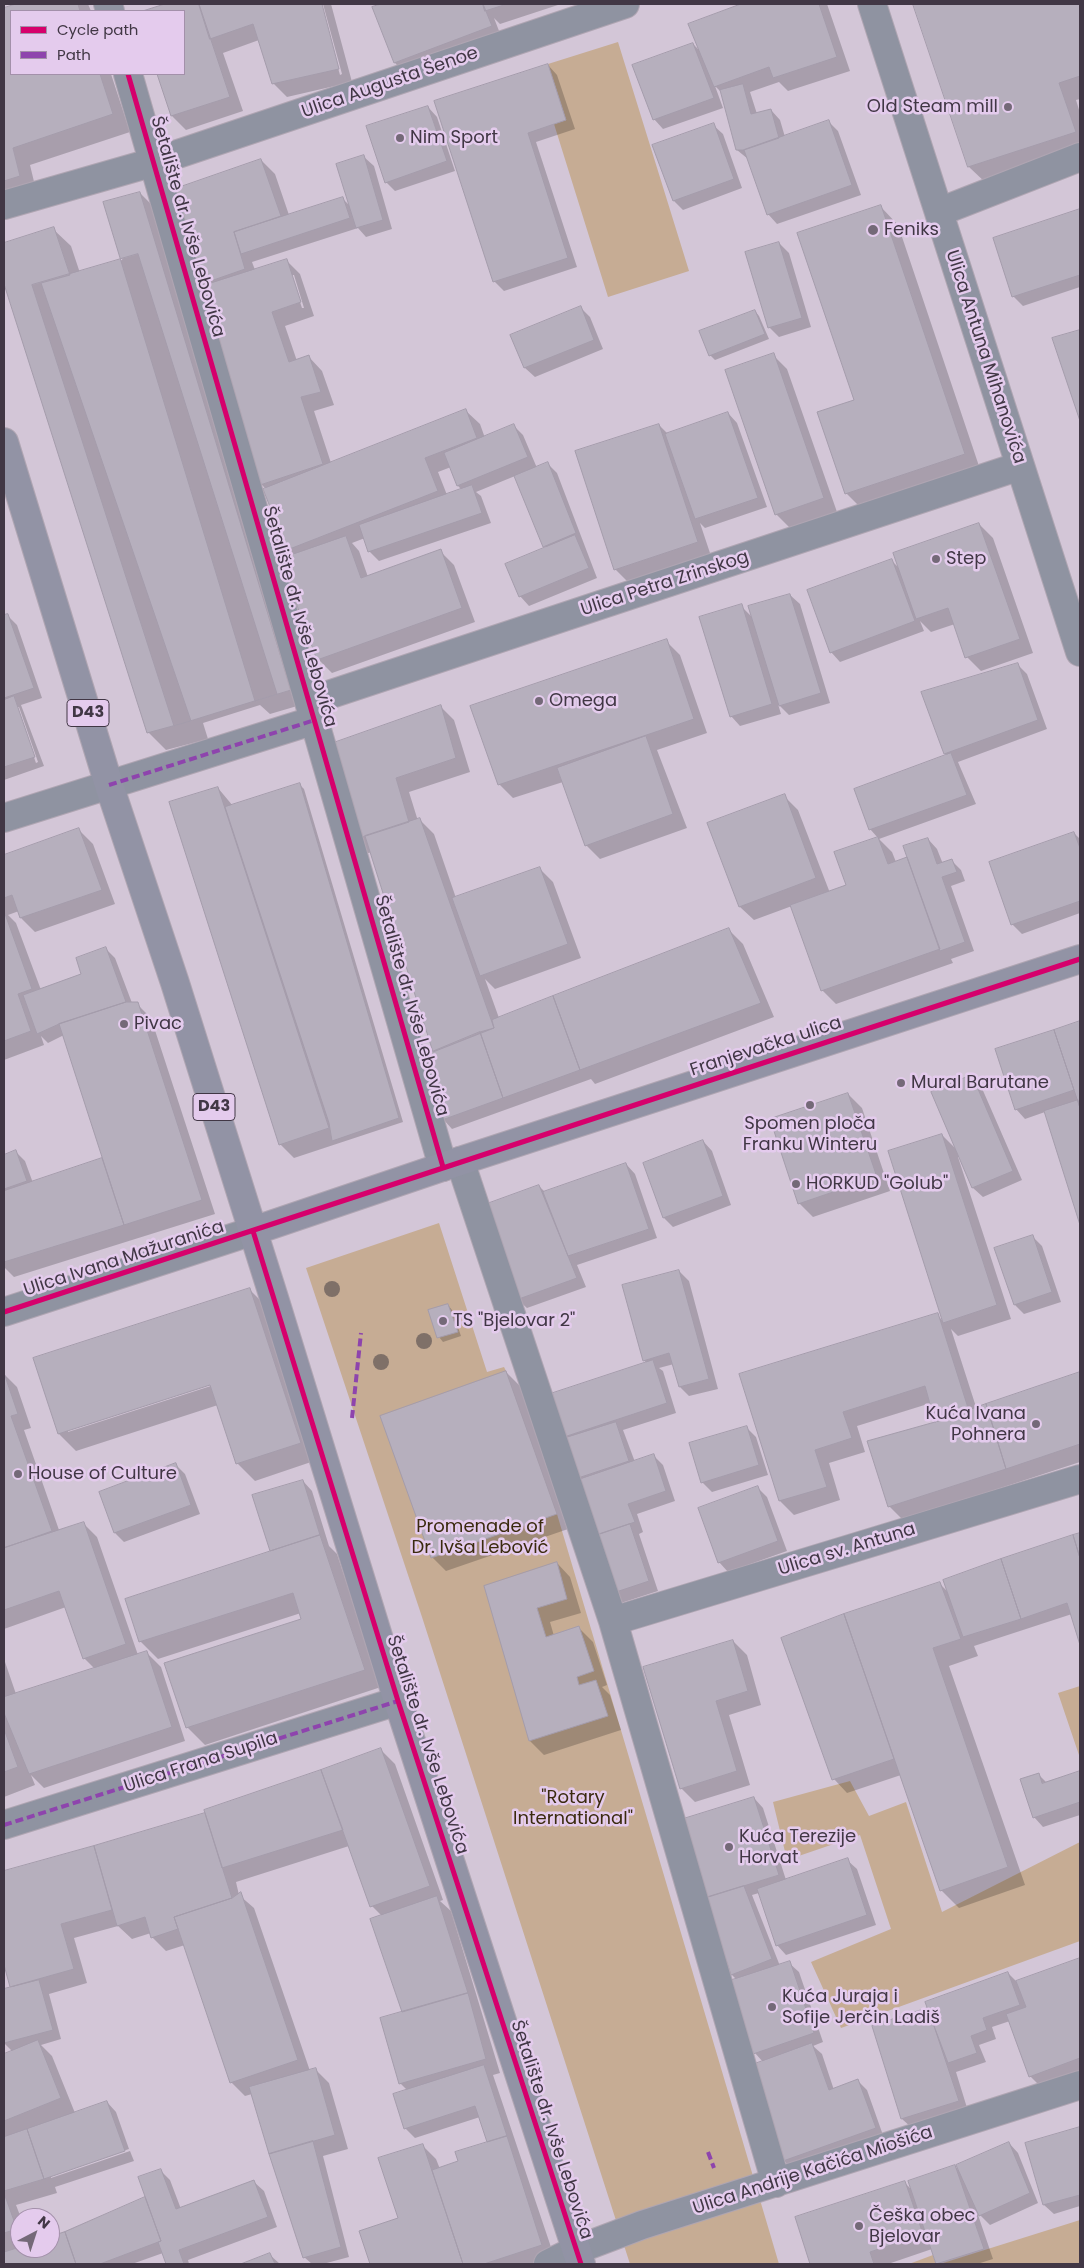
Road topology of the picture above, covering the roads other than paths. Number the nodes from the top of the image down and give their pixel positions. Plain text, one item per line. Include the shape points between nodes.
1 (625, 4) edge
2 (872, 4) edge
3 (128, 75) edge
4 (1080, 157) edge
5 (154, 162) junction
6 (4, 205) edge
7 (938, 212) junction
8 (4, 442) edge
9 (1020, 466) junction
10 (1080, 652) edge
11 (312, 711) junction
12 (109, 785) junction
13 (4, 818) edge
14 (1080, 959) edge
15 (452, 1164) junction
16 (254, 1231) junction
17 (4, 1312) edge
18 (1080, 1479) edge
19 (613, 1621) junction
20 (398, 1701) junction
21 (4, 1825) edge
22 (1080, 2085) edge
23 (776, 2183) junction
24 (578, 2257) edge
25 (548, 2264) edge

1 - 5 street, Ulica Augusta Šenoe
2 - 7 street, Ulica Antuna Mihanovića
3 - 5 street, Šetalište dr. Ivše Lebovića
4 - 7 street
5 - 6 street, Ulica Augusta Šenoe
5 - 11 street, Šetalište dr. Ivše Lebovića
7 - 9 street, Ulica Antuna Mihanovića
8 - 12 main road, Šetalište dr. Ivše Lebovića / D43
9 - 10 street, Ulica Antuna Mihanovića
9 - 11 street, Ulica Petra Zrinskog
11 - 12 street, Ulica Petra Zrinskog
11 - 15 street, Šetalište dr. Ivše Lebovića
12 - 13 street
12 - 16 main road, Šetalište dr. Ivše Lebovića / D43
14 - 15 main road, Franjevačka ulica
15 - 16 main road, Franjevačka ulica
15 - 19 street, Šetalište dr. Ivše Lebovića
16 - 17 street, Ulica Ivana Mažuranića
16 - 20 main road, Šetalište dr. Ivše Lebovića / D43
18 - 19 street, Ulica sv. Antuna
19 - 23 street, Šetalište dr. Ivše Lebovića
20 - 21 street, Ulica Frana Supila
20 - 24 main road, Šetalište dr. Ivše Lebovića / D43
22 - 23 street, Ulica Andrije Kačića Miošića
23 - 24 street, Ulica Andrije Kačića Miošića via 642,2225
24 - 25 street, Ulica Andrije Kačića Miošića

